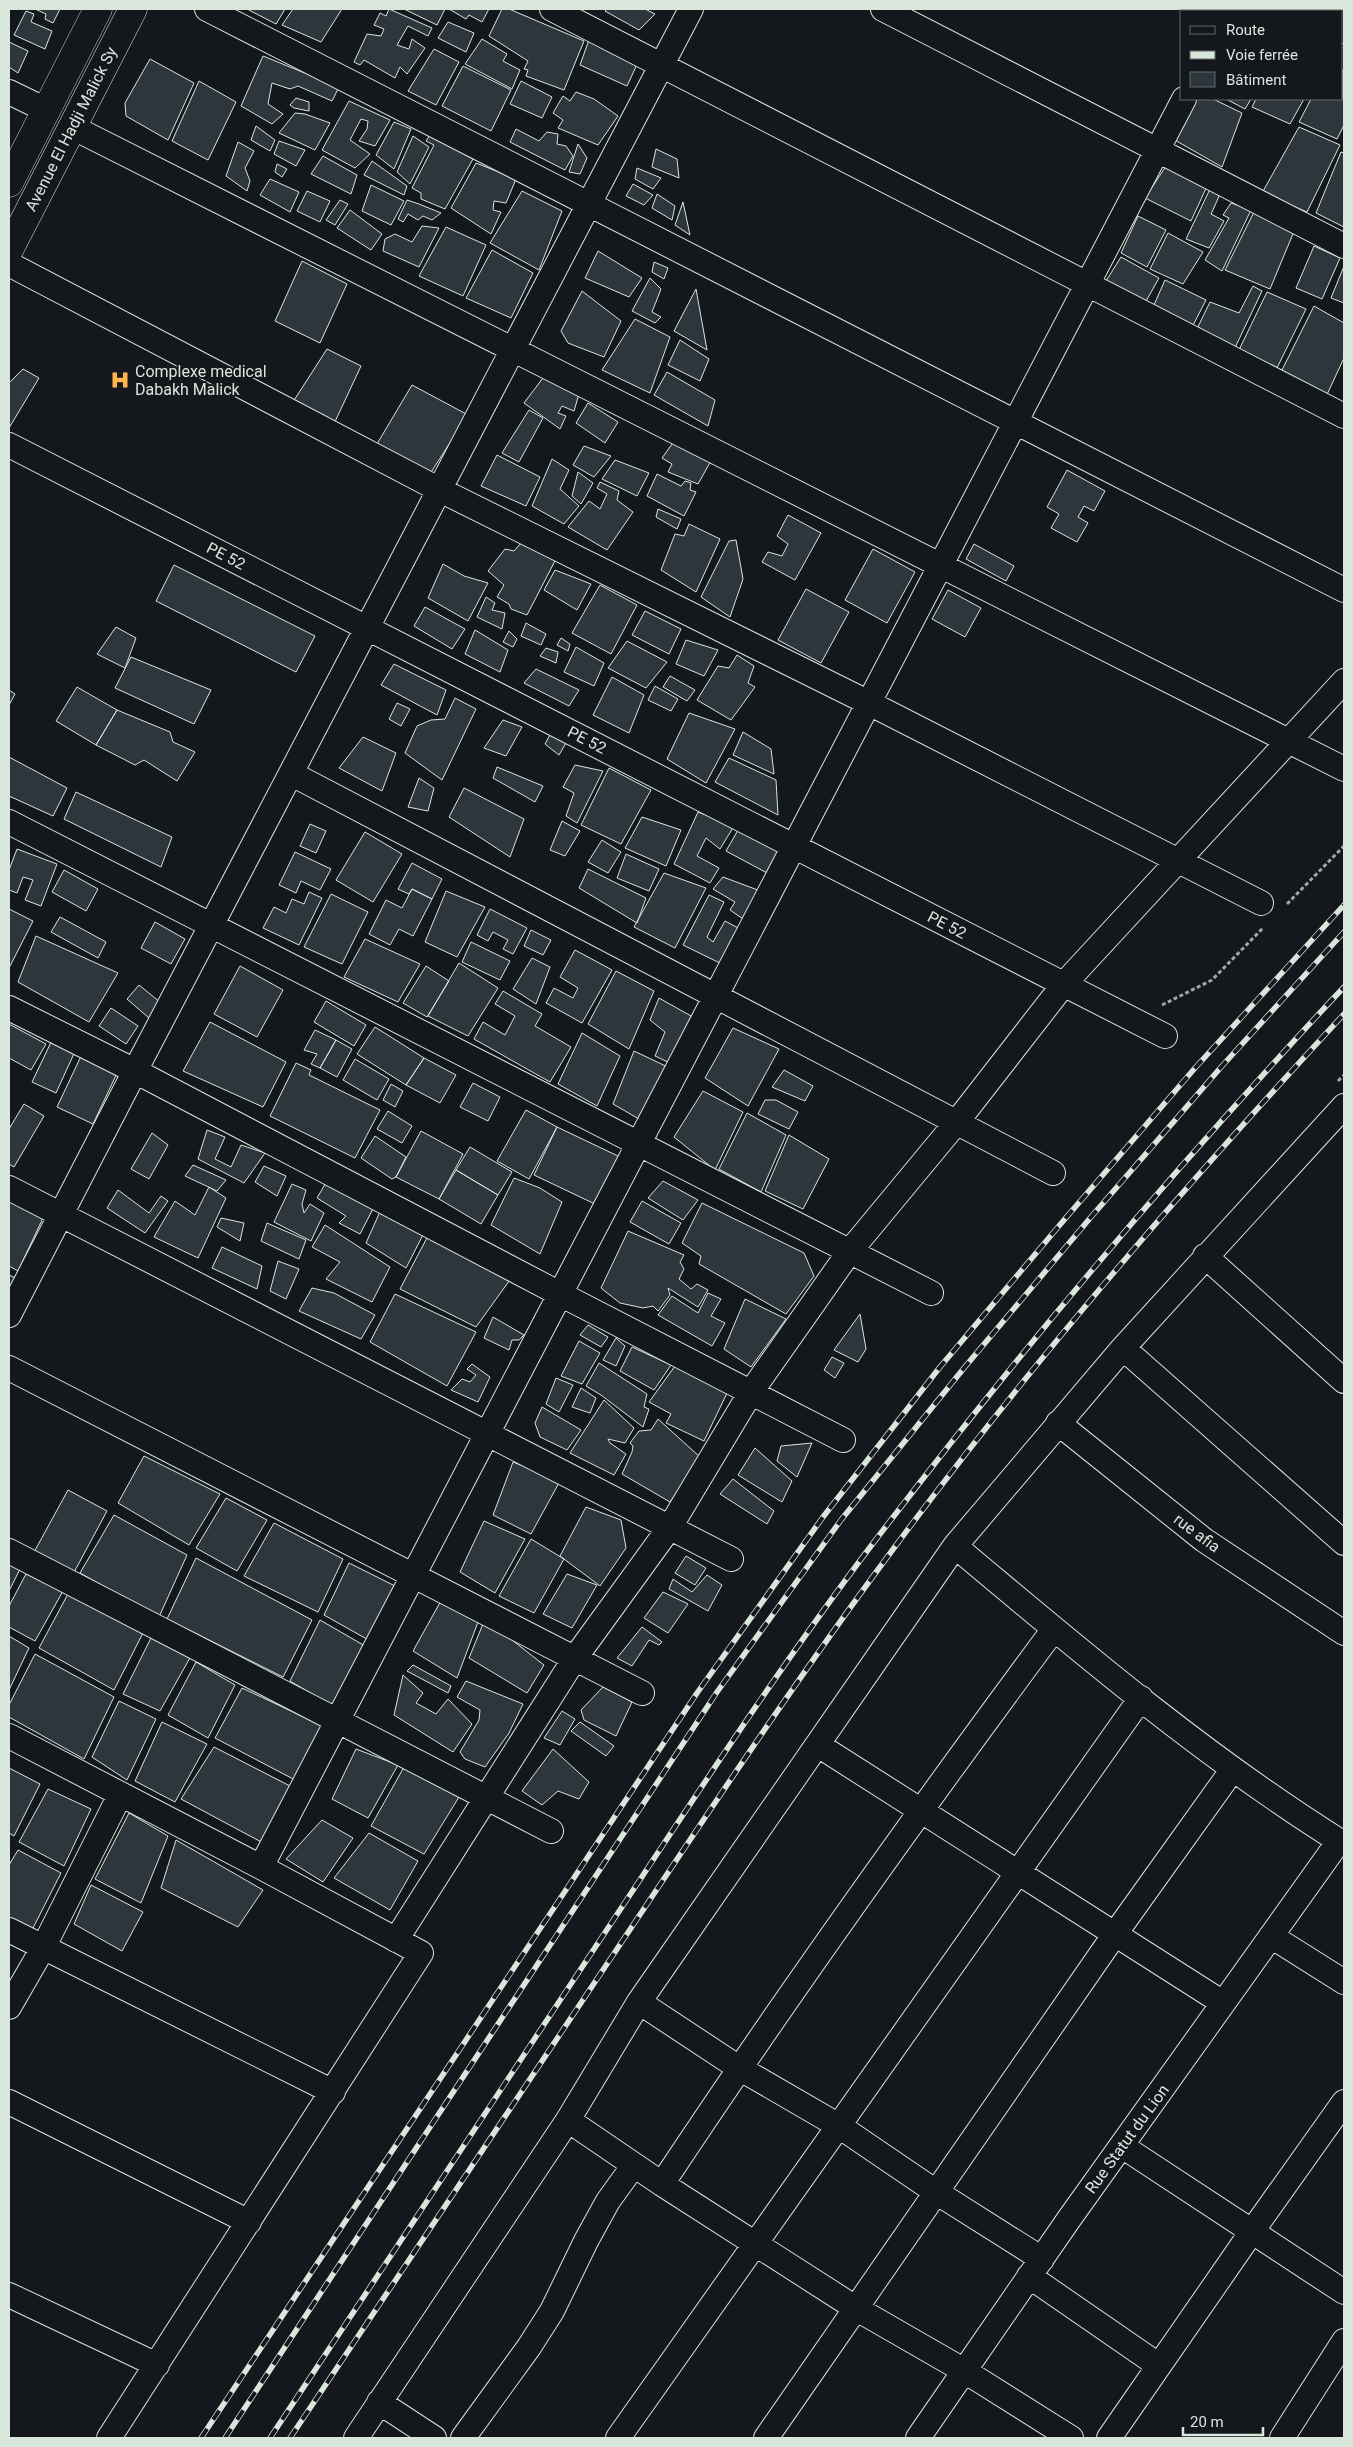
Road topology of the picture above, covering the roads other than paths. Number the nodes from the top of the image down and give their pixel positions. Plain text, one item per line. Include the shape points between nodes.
1 (98, 9) edge
2 (133, 9) edge
3 (207, 9) edge
4 (552, 9) edge
5 (691, 9) edge
6 (883, 9) edge
7 (662, 65) junction
8 (9, 92) edge
9 (1183, 100) edge
10 (46, 110) junction
11 (72, 126) junction
12 (1157, 150) junction
13 (9, 183) edge
14 (589, 204) junction
15 (1344, 246) edge
16 (9, 250) edge
17 (9, 264) edge
18 (1086, 285) junction
19 (513, 348) junction
20 (1344, 416) edge
21 (1015, 422) junction
22 (9, 445) edge
23 (440, 490) junction
24 (941, 565) junction
25 (1344, 590) edge
26 (368, 628) junction
27 (1344, 681) edge
28 (869, 703) junction
29 (1290, 741) junction
30 (1344, 769) edge
31 (292, 774) junction
32 (9, 822) edge
33 (794, 846) junction
34 (1177, 860) junction
35 (1260, 903) dead end
36 (212, 926) junction
37 (1064, 984) junction
38 (716, 996) junction
39 (9, 1008) edge
40 (1165, 1036) dead end
41 (134, 1070) junction
42 (1340, 1119) edge
43 (956, 1123) junction
44 (639, 1144) junction
45 (1053, 1174) dead end
46 (9, 1188) edge
47 (61, 1215) junction
48 (850, 1251) junction
49 (1205, 1256) junction
50 (932, 1293) dead end
51 (560, 1294) junction
52 (9, 1315) edge
53 (1123, 1348) junction
54 (9, 1368) edge
55 (1344, 1382) edge
56 (751, 1392) junction
57 (1058, 1423) junction
58 (487, 1433) junction
59 (843, 1440) dead end
60 (670, 1527) junction
61 (1344, 1543) edge
62 (955, 1546) junction
63 (9, 1551) edge
64 (731, 1559) dead end
65 (413, 1576) junction
66 (1054, 1629) junction
67 (1344, 1633) edge
68 (576, 1658) junction
69 (642, 1692) dead end
70 (1141, 1698) junction
71 (338, 1721) junction
72 (9, 1736) edge
73 (818, 1745) junction
74 (1232, 1769) junction
75 (120, 1795) junction
76 (486, 1797) junction
77 (920, 1810) junction
78 (551, 1831) dead end
79 (1341, 1843) edge
80 (261, 1867) junction
81 (1018, 1872) junction
82 (9, 1930) edge
83 (1115, 1934) junction
84 (1271, 1936) junction
85 (396, 1940) junction
86 (44, 1948) junction
87 (1344, 1982) edge
88 (640, 2002) junction
89 (1224, 2003) junction
90 (9, 2007) edge
91 (739, 2068) junction
92 (333, 2092) junction
93 (9, 2102) edge
94 (1344, 2102) edge
95 (568, 2120) junction
96 (839, 2126) junction
97 (1122, 2146) junction
98 (634, 2165) junction
99 (662, 2184) junction
100 (936, 2192) junction
101 (249, 2222) junction
102 (1253, 2230) junction
103 (755, 2242) junction
104 (1036, 2267) junction
105 (1344, 2292) edge
106 (9, 2295) edge
107 (857, 2309) junction
108 (1344, 2341) edge
109 (156, 2365) junction
110 (1158, 2365) junction
111 (963, 2370) junction
112 (379, 2402) junction
113 (109, 2438) edge
114 (356, 2438) edge
115 (434, 2438) edge
116 (463, 2438) edge
117 (618, 2438) edge
118 (766, 2438) edge
119 (918, 2438) edge
120 (1072, 2438) edge
121 (1109, 2438) edge
122 (1282, 2438) edge

1 - 10 street, Avenue El Hadji Malick Sy
2 - 11 street, Avenue El Hadji Malick Sy
3 - 14 street
4 - 7 street
5 - 7 street
6 - 12 street
7 - 14 street
7 - 18 street
8 - 10 street
9 - 12 street
10 - 13 street, Avenue El Hadji Malick Sy
11 - 16 street, Avenue El Hadji Malick Sy
11 - 19 street
12 - 15 street
12 - 18 street
14 - 19 street
14 - 21 street
17 - 23 street
18 - 20 street
18 - 21 street
19 - 23 street
19 - 24 street
21 - 24 street
21 - 25 street
22 - 26 street, PE 52
23 - 26 street
23 - 28 street
24 - 28 street
24 - 29 street
26 - 31 street
26 - 33 street, PE 52
27 - 29 street
28 - 33 street
28 - 34 street
29 - 30 street
29 - 34 street
31 - 36 street
31 - 38 street
32 - 36 street
33 - 37 street, PE 52
33 - 38 street
34 - 35 street
34 - 37 street
36 - 41 street
36 - 44 street
37 - 40 street, PE 52
37 - 43 street
38 - 43 street
38 - 44 street
39 - 41 street
41 - 47 street
41 - 51 street
42 - 49 street
43 - 45 street
43 - 48 street
44 - 48 street
44 - 51 street
46 - 47 street
47 - 52 street
47 - 58 street
48 - 50 street
48 - 56 street
49 - 53 street
49 - 55 street
51 - 56 street
51 - 58 street
53 - 57 street
53 - 61 street
54 - 65 street
56 - 59 street
56 - 60 street
57 - 62 street
57 - 67 street, rue afia via 1204,1540
58 - 60 street
58 - 65 street
60 - 64 street
60 - 68 street
62 - 66 street
62 - 73 street
63 - 71 street
65 - 68 street
65 - 71 street
66 - 70 street
66 - 77 street
68 - 69 street
68 - 76 street
70 - 74 street
70 - 81 street
71 - 76 street
71 - 80 street
72 - 75 street
73 - 77 street
73 - 88 street
74 - 79 street
74 - 83 street
75 - 80 street
75 - 86 street
76 - 78 street
76 - 85 street
77 - 81 street
77 - 91 street
79 - 84 street, Rue Statut du Lion
80 - 85 street
81 - 83 street
81 - 96 street
82 - 86 street
83 - 89 street
83 - 100 street
84 - 87 street
84 - 89 street, Rue Statut du Lion
85 - 92 street via 421,1953
86 - 90 street
86 - 92 street
88 - 91 street
88 - 95 street
89 - 97 street, Rue Statut du Lion
91 - 96 street
91 - 99 street
92 - 101 street
93 - 101 street
94 - 102 street
95 - 98 street
95 - 112 street
96 - 100 street
96 - 103 street
97 - 102 street
97 - 104 street, Rue Statut du Lion
98 - 99 street
98 - 116 street via 608,2200 552,2311 529,2348
99 - 103 street
100 - 104 street
100 - 107 street
101 - 109 street
102 - 105 street
102 - 110 street
103 - 107 street
103 - 117 street
104 - 110 street
104 - 111 street, Rue Statut du Lion
106 - 109 street
107 - 111 street
107 - 118 street
108 - 122 street
109 - 113 street
110 - 121 street
111 - 119 street, Rue Statut du Lion
111 - 120 street
112 - 114 street
112 - 115 street

